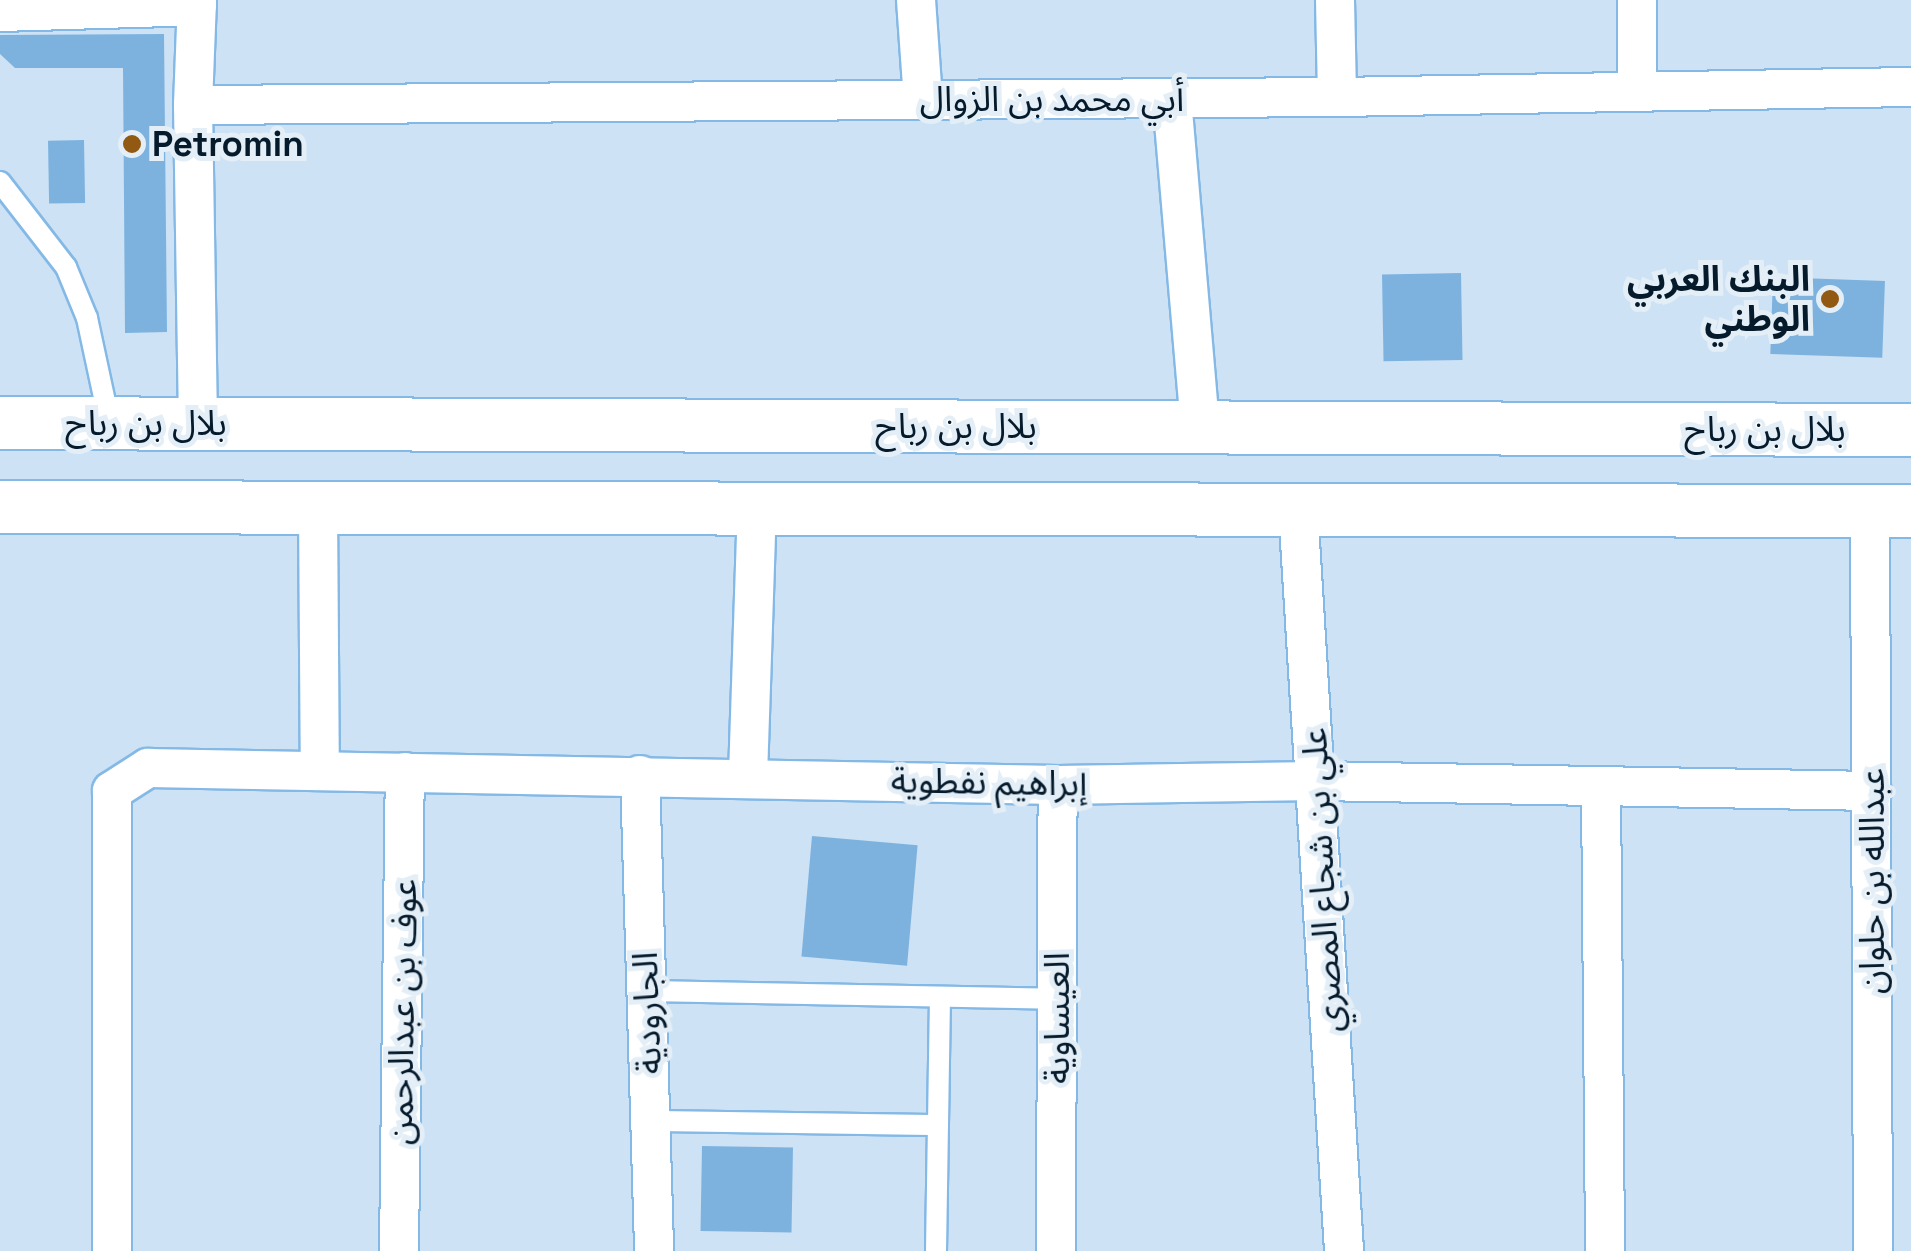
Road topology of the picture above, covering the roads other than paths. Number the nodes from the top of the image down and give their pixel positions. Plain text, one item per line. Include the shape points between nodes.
1 (916, 0) edge
2 (1336, 0) edge
3 (1637, 0) edge
4 (197, 3) edge
5 (0, 12) edge
6 (1911, 88) edge
7 (1636, 92) junction
8 (1338, 98) junction
9 (1172, 99) junction
10 (923, 100) junction
11 (193, 105) junction
12 (0, 182) edge
13 (0, 395) edge
14 (0, 423) edge
15 (57, 423) junction
16 (110, 423) junction
17 (198, 424) junction
18 (1200, 427) junction
19 (1911, 430) edge
20 (318, 508) junction
21 (757, 508) junction
22 (1298, 509) junction
23 (4, 510) edge
24 (1891, 510) edge
25 (320, 770) junction
26 (404, 772) junction
27 (640, 775) junction
28 (748, 776) junction
29 (1316, 780) junction
30 (1058, 785) junction
31 (1602, 787) junction
32 (1872, 791) junction
33 (646, 992) junction
34 (940, 998) junction
35 (1057, 1000) junction
36 (650, 1121) junction
37 (938, 1125) junction
38 (112, 1251) edge
39 (399, 1251) edge
40 (654, 1251) edge
41 (936, 1251) edge
42 (1056, 1251) edge
43 (1344, 1251) edge
44 (1604, 1251) edge
45 (1873, 1251) edge

1 - 10 street
2 - 8 street
3 - 7 street
4 - 5 street
4 - 11 street
6 - 7 street, أبي محمد بن الزوال
7 - 8 street, أبي محمد بن الزوال
8 - 9 street, أبي محمد بن الزوال
9 - 10 street, أبي محمد بن الزوال
9 - 18 street
10 - 11 street, أبي محمد بن الزوال
11 - 17 street
12 - 16 lane via 66,267 87,318
13 - 15 main road
14 - 15 main road, بلال بن رباح
15 - 16 main road, بلال بن رباح
16 - 17 main road, بلال بن رباح
17 - 18 main road, بلال بن رباح
18 - 19 main road, بلال بن رباح
20 - 21 main road
20 - 23 main road
20 - 25 street
21 - 22 main road
21 - 28 street
22 - 24 main road
22 - 29 street, علي بن شجاع المصري
24 - 32 street, عبدالله بن حلوان
25 - 26 street, إبراهيم نفطوية
25 - 38 street, إبراهيم نفطوية via 148,768 112,791
26 - 27 street, إبراهيم نفطوية
26 - 39 street, عوف بن عبدالرحمن
27 - 28 street, إبراهيم نفطوية
27 - 33 street, الجارودية
28 - 30 street, إبراهيم نفطوية
29 - 30 street, إبراهيم نفطوية
29 - 31 street, إبراهيم نفطوية
29 - 43 street, علي بن شجاع المصري
30 - 35 street, العيساوية
31 - 32 street, إبراهيم نفطوية
31 - 44 street
32 - 45 street, عبدالله بن حلوان
33 - 34 lane
33 - 36 street, الجارودية
34 - 35 lane
34 - 37 lane
35 - 42 street, العيساوية
36 - 37 lane
36 - 40 street, الجارودية
37 - 41 lane

